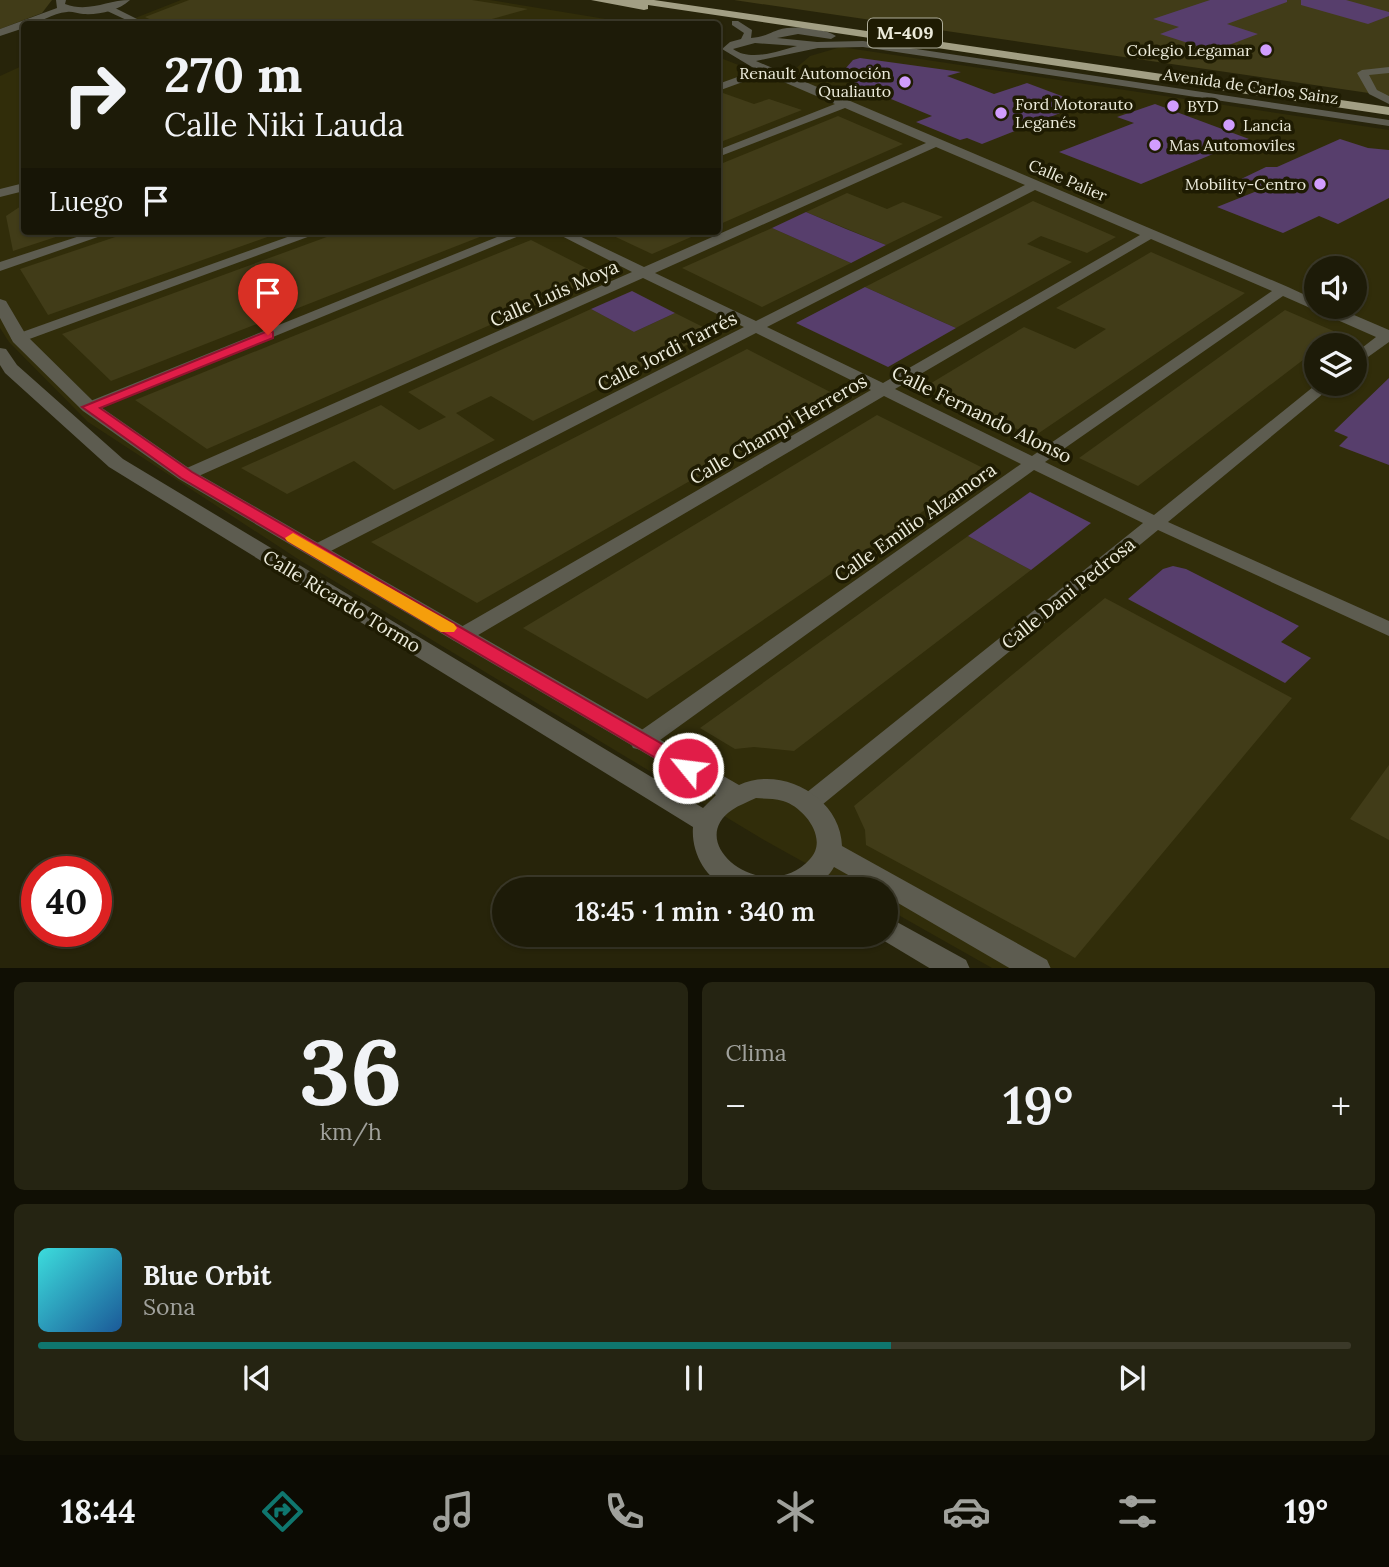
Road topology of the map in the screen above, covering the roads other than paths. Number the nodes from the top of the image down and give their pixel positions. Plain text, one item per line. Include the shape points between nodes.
1 (125, 0) edge
2 (596, 0) edge
3 (633, 0) edge
4 (672, 0) edge
5 (702, 0) edge
6 (63, 4) edge
7 (108, 8) junction
8 (78, 11) junction
9 (26, 21) edge
10 (49, 21) edge
11 (136, 21) edge
12 (21, 23) edge
13 (21, 31) edge
14 (0, 33) edge
15 (876, 39) junction
16 (0, 40) edge
17 (721, 40) edge
18 (721, 40) edge
19 (741, 40) junction
20 (821, 45) junction
21 (778, 50) junction
22 (721, 52) edge
23 (995, 54) junction
24 (737, 55) junction
25 (1138, 66) junction
26 (765, 71) junction
27 (1389, 71) edge
28 (721, 87) edge
29 (806, 88) junction
30 (1389, 101) edge
31 (845, 104) junction
32 (1389, 111) edge
33 (1389, 123) edge
34 (936, 143) junction
35 (721, 153) edge
36 (1035, 185) junction
37 (21, 188) edge
38 (0, 193) edge
39 (1150, 234) junction
40 (96, 235) edge
41 (306, 235) edge
42 (514, 235) edge
43 (567, 235) edge
44 (0, 267) edge
45 (646, 273) junction
46 (1283, 290) junction
47 (1304, 299) edge
48 (0, 304) edge
49 (1351, 319) edge
50 (755, 327) junction
51 (1388, 335) edge
52 (19, 338) junction
53 (0, 352) edge
54 (1367, 352) edge
55 (885, 391) junction
56 (1312, 396) edge
57 (89, 407) junction
58 (1033, 463) junction
59 (186, 475) junction
60 (1154, 522) junction
61 (316, 551) junction
62 (1389, 629) edge
63 (461, 636) junction
64 (641, 742) junction
65 (734, 794) junction
66 (809, 803) junction
67 (705, 822) junction
68 (829, 851) junction
69 (727, 877) edge
70 (813, 877) edge
71 (898, 935) edge
72 (956, 968) edge
73 (1037, 968) edge

1 - 7 street
2 - 15 highway, M-409
3 - 23 highway, M-409
4 - 25 highway, M-409
5 - 25 highway, M-409
6 - 8 street
6 - 9 street
7 - 8 street
7 - 11 street
8 - 10 street
12 - 14 street
13 - 16 street
15 - 21 street via 788,31 777,33
15 - 23 highway, M-409
17 - 19 street via 737,37 740,25 749,32
18 - 19 street
19 - 21 street
19 - 24 street via 727,49
20 - 21 street
20 - 21 street, Avenida de Carlos Sainz
20 - 33 street, Avenida de Carlos Sainz via 886,47
21 - 24 street via 760,58
21 - 29 street, Calle Palier via 784,71
22 - 24 street, Calle Palier
23 - 32 highway, M-409
24 - 26 street, Calle Palier
25 - 30 highway, M-409
26 - 28 street
26 - 29 street, Calle Palier
27 - 30 street via 1362,73 1373,92
29 - 31 street, Calle Palier
31 - 34 street, Calle Palier
31 - 35 street
34 - 36 street, Calle Palier
34 - 45 street, Calle Luis Moya
36 - 39 street, Calle Palier
36 - 50 street, Calle Jordi Tarrés
37 - 38 street
39 - 46 street, Calle Palier
39 - 55 street, Calle Champi Herreros
40 - 44 street
41 - 52 street
42 - 57 street
43 - 45 street, Calle Fernando Alonso
45 - 50 street, Calle Fernando Alonso
45 - 59 street, Calle Luis Moya
46 - 47 street, Calle Palier
46 - 58 street, Calle Emilio Alzamora
48 - 52 street, Calle Ricardo Tormo
49 - 51 street, Calle Palier
50 - 55 street, Calle Fernando Alonso
50 - 61 street, Calle Jordi Tarrés
51 - 54 street
52 - 57 street, Calle Ricardo Tormo
53 - 67 street, Calle Ricardo Tormo via 11,369 116,463
55 - 58 street, Calle Fernando Alonso
55 - 63 street, Calle Champi Herreros
56 - 60 street, Calle Dani Pedrosa
57 - 59 street, Calle Ricardo Tormo
58 - 60 street, Calle Fernando Alonso
58 - 64 street, Calle Emilio Alzamora
59 - 61 street, Calle Ricardo Tormo
60 - 62 street, Calle Fernando Alonso
60 - 66 street, Calle Dani Pedrosa
61 - 63 street, Calle Ricardo Tormo
63 - 64 street, Calle Ricardo Tormo
64 - 65 street, Calle Ricardo Tormo
65 - 66 street via 773,789
65 - 67 street via 711,811
66 - 68 street via 830,833
67 - 69 street via 706,852
68 - 70 street
68 - 73 street
71 - 72 street

